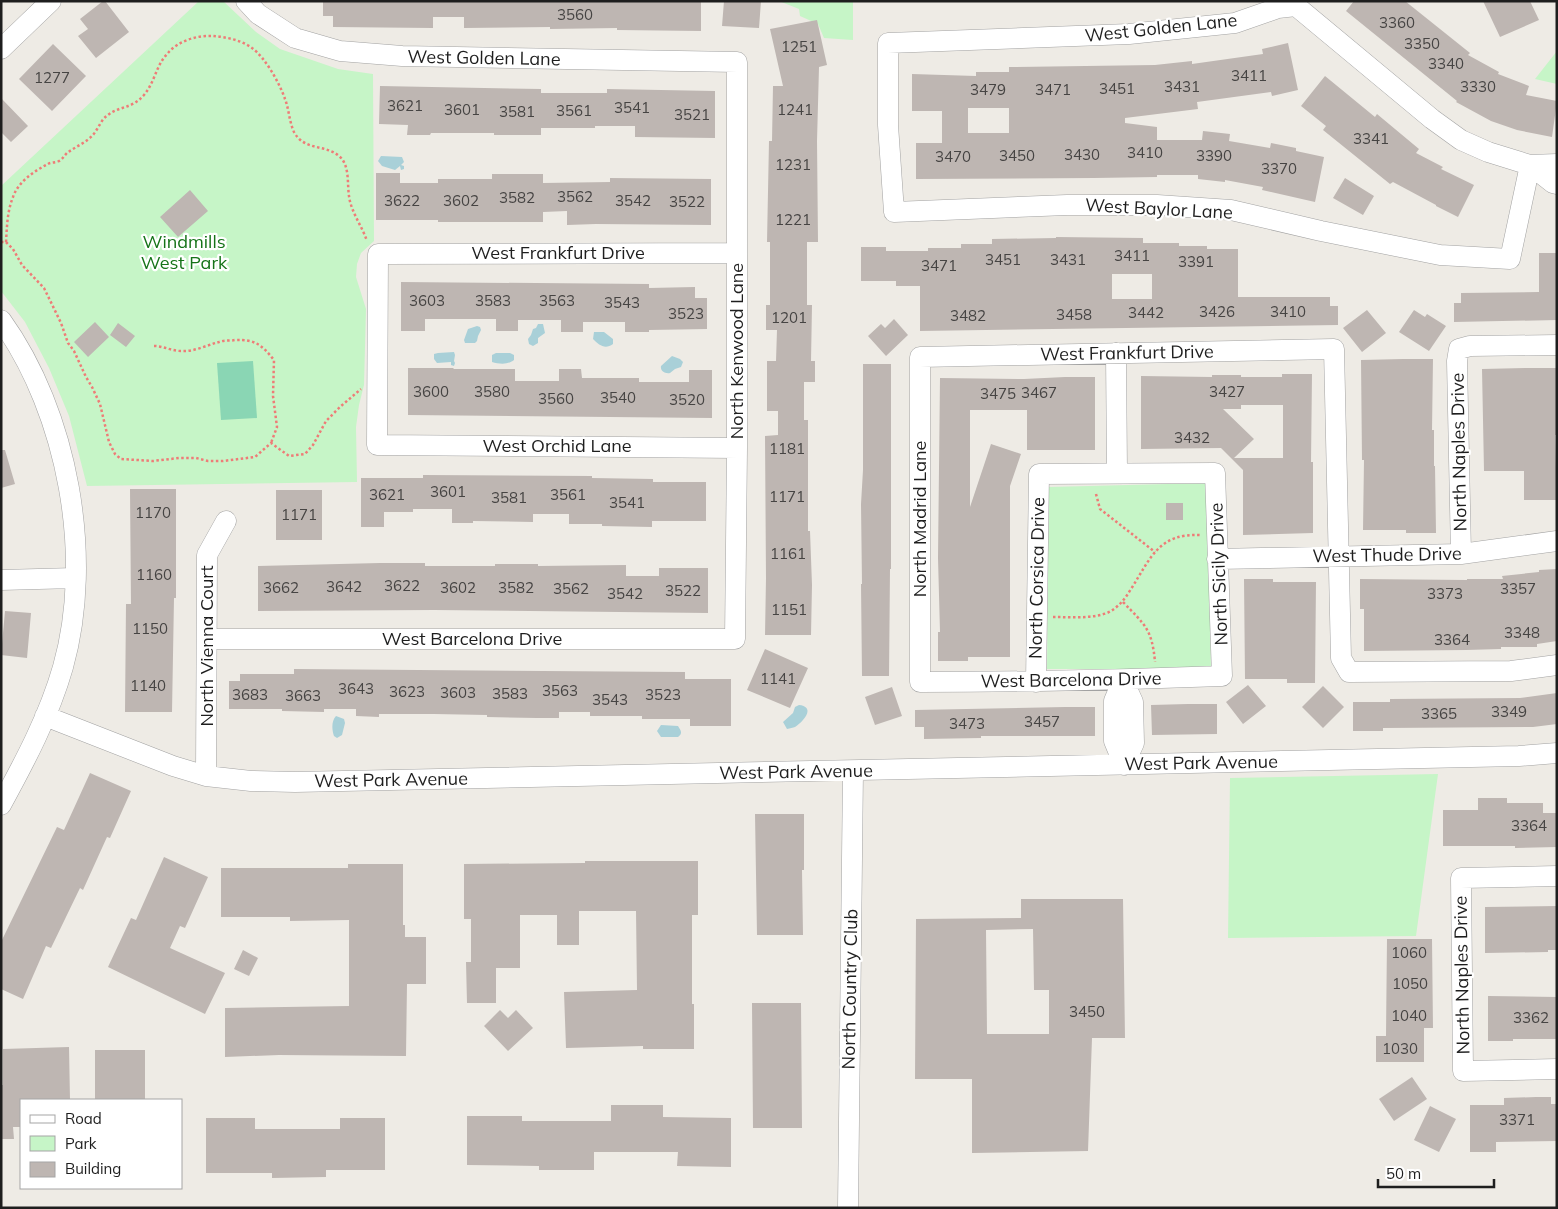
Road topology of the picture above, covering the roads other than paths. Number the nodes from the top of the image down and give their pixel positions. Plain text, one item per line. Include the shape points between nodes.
1 (51, 1) edge
2 (246, 1) edge
3 (2, 47) edge
4 (737, 62) joint
5 (1557, 164) edge
6 (1530, 166) junction
7 (1557, 184) edge
8 (894, 212) joint
9 (737, 253) junction
10 (1, 320) edge
11 (1557, 344) edge
12 (1116, 353) junction
13 (920, 357) joint
14 (377, 445) joint
15 (737, 448) junction
16 (1117, 474) junction
17 (226, 520) dead end
18 (1557, 541) edge
19 (1461, 554) junction
20 (1339, 557) junction
21 (1217, 559) junction
22 (75, 578) junction
23 (1, 580) edge
24 (208, 639) junction
25 (736, 639) joint
26 (1557, 665) edge
27 (1222, 676) joint
28 (1123, 680) junction
29 (920, 682) joint
30 (1036, 682) junction
31 (46, 716) junction
32 (1557, 753) edge
33 (1124, 765) junction
34 (853, 770) junction
35 (206, 776) junction
36 (2, 803) edge
37 (1557, 876) edge
38 (1557, 1069) edge
39 (848, 1208) edge

1 - 3 street
2 - 4 street, West Golden Lane via 258,14 295,38 340,51 402,56
4 - 9 street, North Kenwood Lane
5 - 6 street, West Golden Lane
6 - 7 street, West Golden Lane
6 - 8 street, West Baylor Lane via 1510,259 1440,255 1232,210 1157,205 1067,205
6 - 8 street, West Golden Lane via 1461,140 1296,6 1278,8 1235,23 1129,34 888,43 888,125
9 - 14 street, West Frankfurt Drive via 378,254
9 - 15 street, North Kenwood Lane
10 - 22 street via 32,372 59,443 72,512
11 - 19 street, North Naples Drive via 1470,346 1459,350
12 - 13 street, West Frankfurt Drive
12 - 16 street
12 - 20 street, West Frankfurt Drive via 1334,350
13 - 29 street, North Madrid Lane
14 - 15 street, West Orchid Lane
15 - 25 street, North Kenwood Lane
16 - 21 street, North Sicily Drive via 1215,473
16 - 30 street, North Corsica Drive via 1040,474
17 - 24 street, North Vienna Court via 207,555
18 - 19 street, West Thude Drive
19 - 20 street, West Thude Drive
20 - 21 street, West Thude Drive
20 - 26 street via 1341,658 1349,672 1511,671
21 - 27 street, North Sicily Drive
22 - 23 street
22 - 31 street via 68,645
24 - 25 street, West Barcelona Drive
24 - 35 street, North Vienna Court
27 - 28 street, West Barcelona Drive
28 - 30 street, West Barcelona Drive
28 - 33 street via 1114,701 1114,741
29 - 30 street, West Barcelona Drive
31 - 35 street, West Park Avenue
31 - 36 street
32 - 33 street, West Park Avenue
33 - 34 street, West Park Avenue
34 - 35 street, West Park Avenue via 295,782
34 - 39 street, North Country Club
37 - 38 street, North Naples Drive via 1461,878 1463,1071

